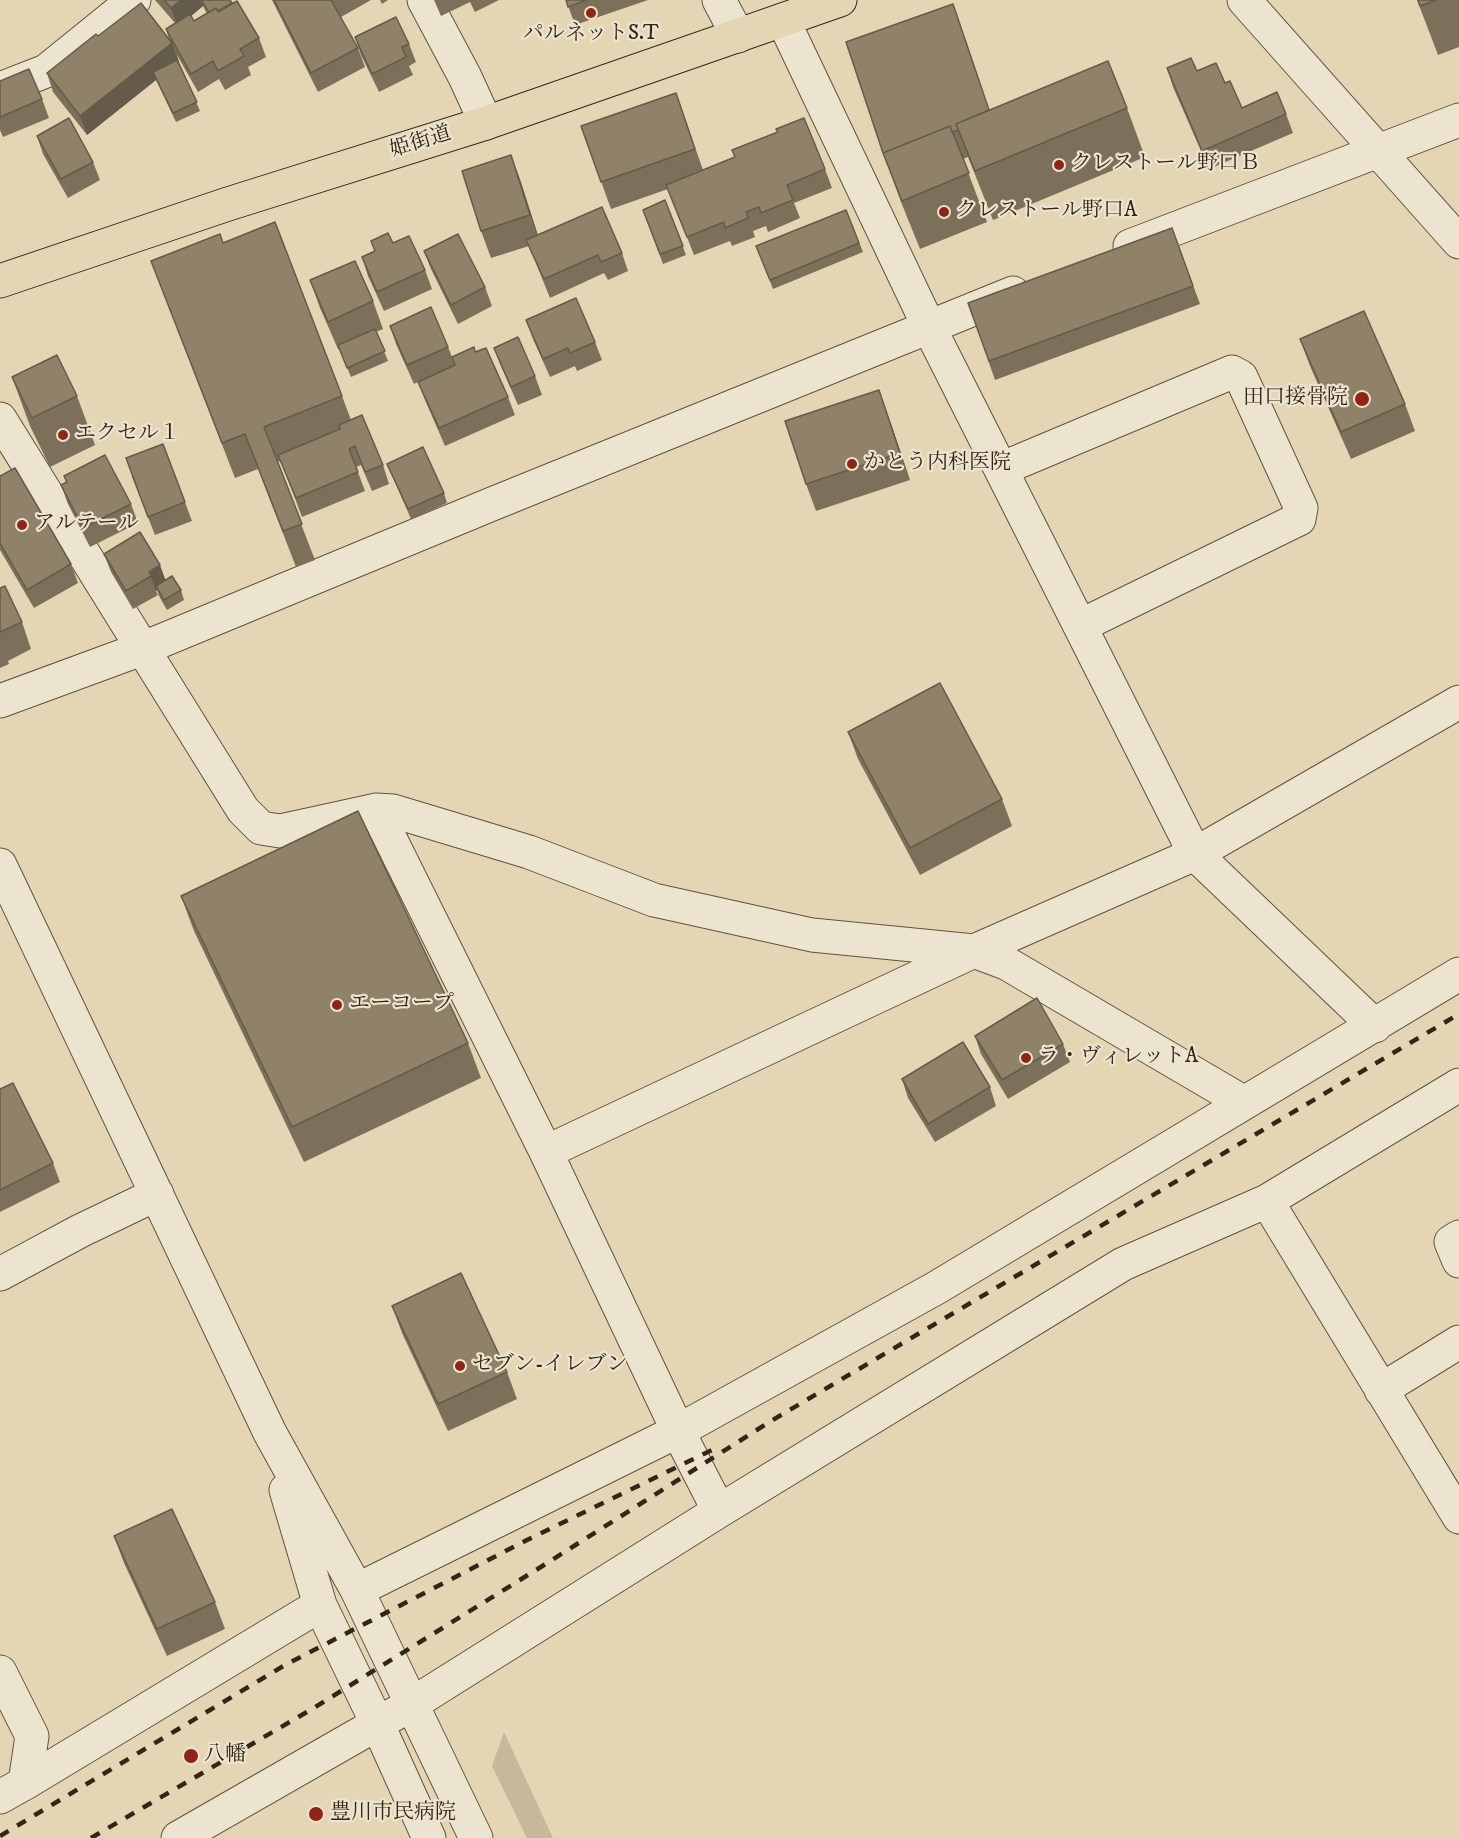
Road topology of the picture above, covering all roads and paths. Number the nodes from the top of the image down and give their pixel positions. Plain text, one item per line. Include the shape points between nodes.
1 (134, 0) edge
2 (424, 0) edge
3 (719, 0) edge
4 (840, 0) edge
5 (1244, 0) edge
6 (783, 20) junction
7 (738, 36) junction
8 (2, 85) edge
9 (1459, 120) edge
10 (486, 123) junction
11 (1378, 151) junction
12 (1459, 242) edge
13 (1101, 258) edge
14 (0, 281) edge
15 (1036, 284) edge
16 (929, 327) junction
17 (0, 419) edge
18 (1001, 469) junction
19 (1080, 626) junction
20 (144, 648) junction
21 (0, 701) edge
22 (1459, 702) edge
23 (376, 810) junction
24 (1195, 854) junction
25 (0, 865) edge
26 (974, 951) junction
27 (1459, 974) edge
28 (1375, 1026) junction
29 (1459, 1085) edge
30 (1243, 1102) junction
31 (546, 1152) junction
32 (157, 1194) junction
33 (1267, 1201) junction
34 (1459, 1237) edge
35 (1459, 1261) edge
36 (0, 1274) edge
37 (1459, 1342) edge
38 (1382, 1390) junction
39 (678, 1431) junction
40 (270, 1433) junction
41 (718, 1511) junction
42 (1459, 1517) edge
43 (357, 1590) junction
44 (320, 1605) junction
45 (0, 1672) edge
46 (8, 1699) edge
47 (412, 1704) junction
48 (378, 1725) junction
49 (12, 1790) edge
50 (178, 1838) edge
51 (429, 1838) edge
52 (476, 1838) edge

1 - 8 street via 46,71
2 - 10 street
3 - 7 street
4 - 6 main road, 姫街道
5 - 11 street
6 - 7 main road, 姫街道
6 - 16 street
7 - 10 main road, 姫街道
9 - 11 street
10 - 14 main road, 姫街道
11 - 12 street
11 - 13 street
15 - 16 street
16 - 18 street
16 - 20 street
17 - 20 street
18 - 19 street
18 - 19 street via 1232,372 1241,377 1301,508 1299,519
19 - 24 street
20 - 21 street
20 - 23 street via 243,810 261,828 280,831
22 - 24 street
23 - 26 street via 393,811 529,852 654,900 812,935
23 - 31 street
24 - 26 street
24 - 28 street
25 - 32 street
26 - 30 street via 1006,963
26 - 31 street
27 - 28 street
28 - 30 street
29 - 33 street
30 - 39 street via 936,1288
31 - 39 street
32 - 36 street
32 - 40 street
33 - 38 street
33 - 41 street via 1123,1264
34 - 35 street via 1451,1242
37 - 38 street
38 - 42 street
39 - 41 street
39 - 43 street
40 - 43 street
40 - 44 street
41 - 47 street
43 - 47 street
44 - 48 street
44 - 49 street
45 - 46 street
46 - 49 street via 32,1736
47 - 48 street
47 - 52 street
48 - 50 street
48 - 51 street

